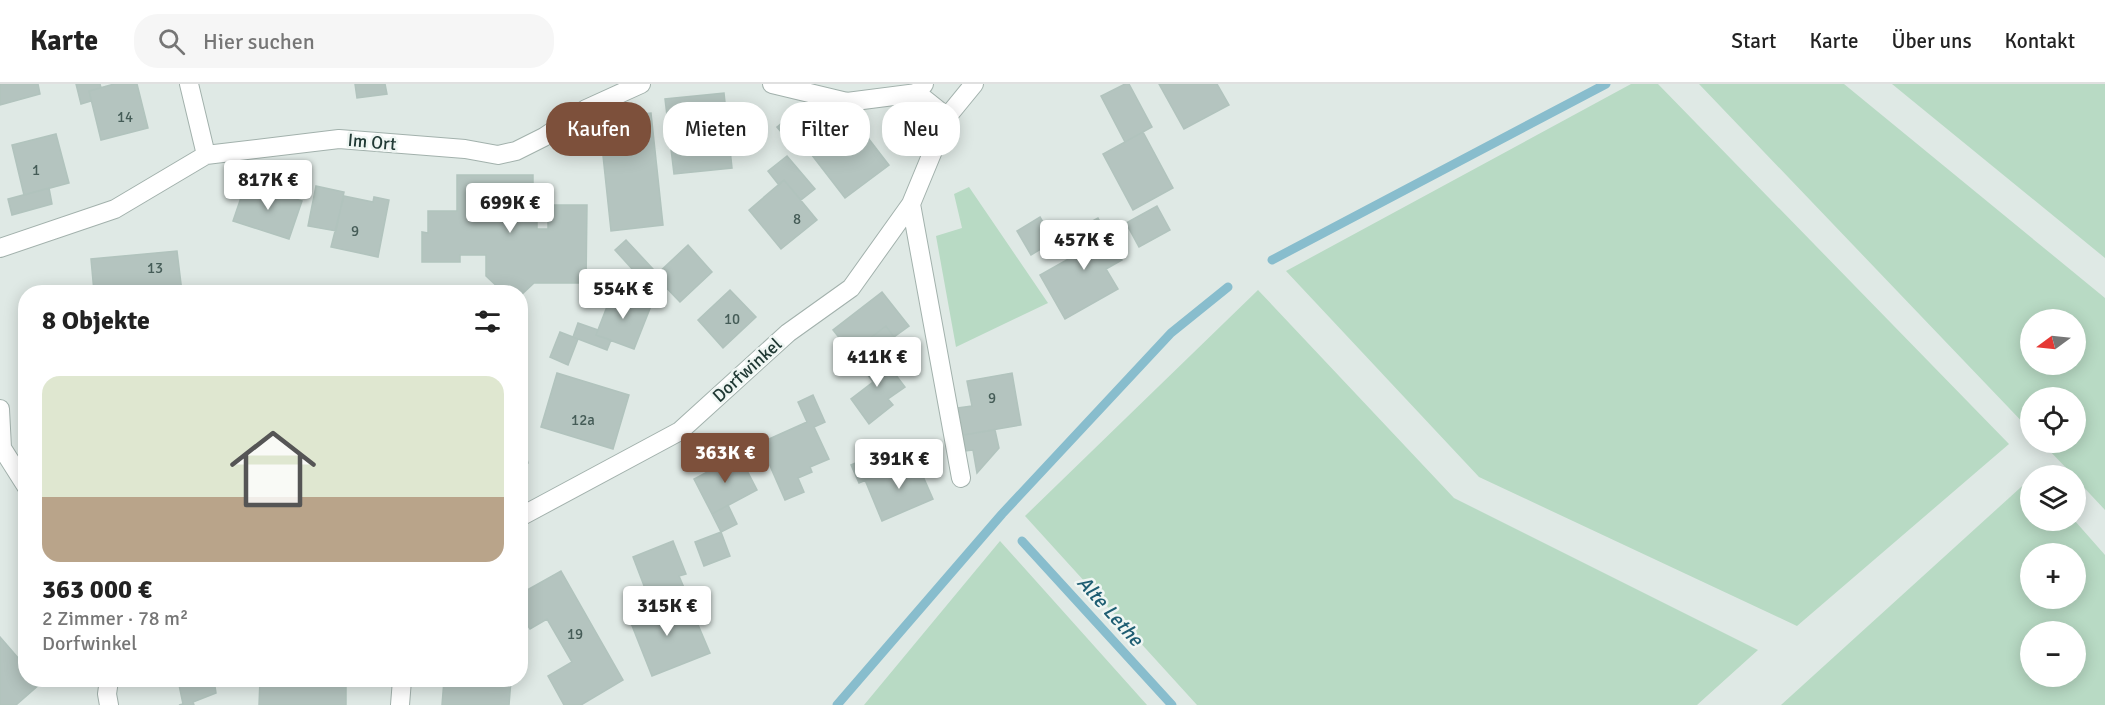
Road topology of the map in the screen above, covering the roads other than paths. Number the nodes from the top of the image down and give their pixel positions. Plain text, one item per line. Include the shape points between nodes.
1 (189, 84) edge
2 (640, 84) edge
3 (772, 84) edge
4 (974, 84) edge
5 (921, 89) edge
6 (933, 102) edge
7 (959, 102) edge
8 (206, 155) junction
9 (930, 156) edge
10 (911, 204) junction
11 (0, 248) edge
12 (0, 409) edge
13 (1, 448) edge
14 (18, 474) edge
15 (961, 477) dead end
16 (528, 513) edge
17 (108, 687) edge
18 (401, 687) edge
19 (109, 705) edge
20 (400, 705) edge

1 - 8 street
2 - 8 street, Im Ort via 586,109 544,137 498,155 339,139
3 - 5 street via 847,102
4 - 7 street, Dorfwinkel
5 - 6 street
8 - 11 street, Im Ort via 116,209
9 - 10 street, Dorfwinkel
10 - 15 street
10 - 16 street, Dorfwinkel via 851,288 788,333 680,431
12 - 13 street
13 - 14 street
17 - 19 street
18 - 20 street

